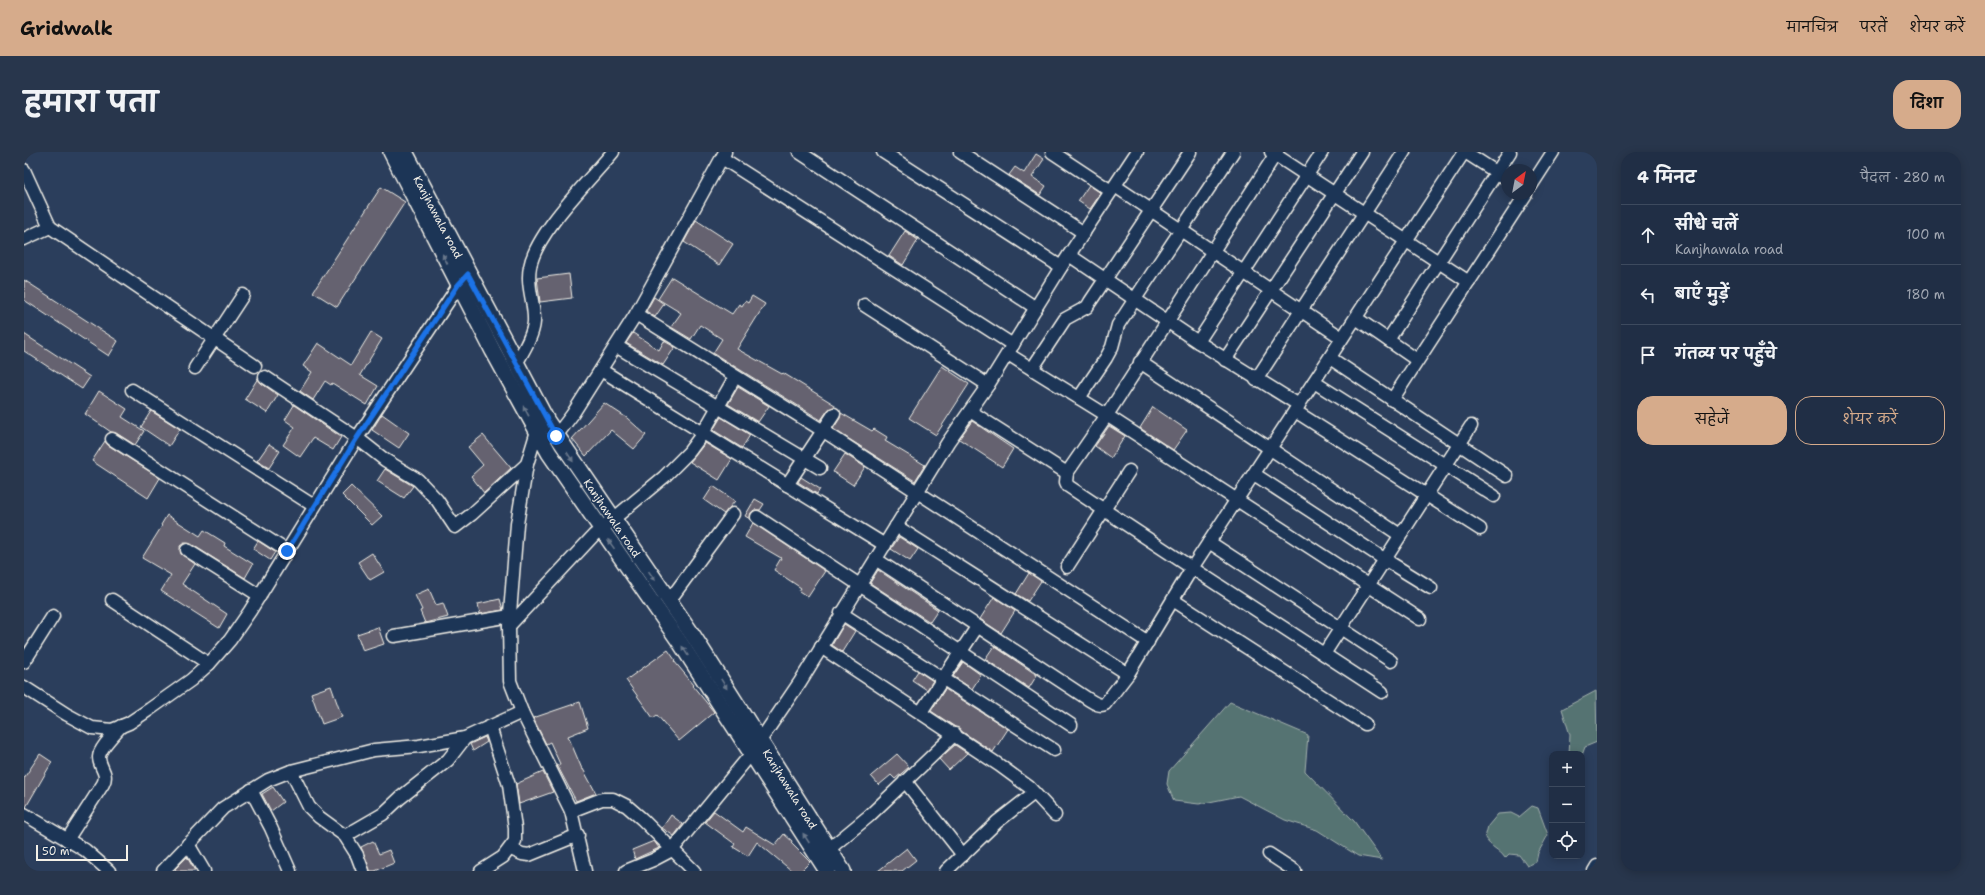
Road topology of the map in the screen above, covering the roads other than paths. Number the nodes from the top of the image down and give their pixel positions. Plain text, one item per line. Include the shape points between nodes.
1 (391, 152) edge
2 (405, 152) edge
3 (614, 152) edge
4 (799, 152) edge
5 (883, 152) edge
6 (960, 152) edge
7 (1052, 152) edge
8 (1190, 152) edge
9 (1233, 152) edge
10 (1322, 152) edge
11 (1362, 152) edge
12 (1404, 152) edge
13 (1465, 152) edge
14 (1510, 152) edge
15 (1553, 152) edge
16 (1136, 153) edge
17 (1274, 153) edge
18 (723, 155) edge
19 (1506, 164) edge
20 (24, 170) edge
21 (1501, 175) edge
22 (1306, 176) junction
23 (1501, 177) edge
24 (1537, 177) edge
25 (1113, 188) junction
26 (1335, 194) junction
27 (1522, 200) edge
28 (1151, 211) junction
29 (1364, 213) junction
30 (50, 227) junction
31 (1180, 230) junction
32 (1084, 233) junction
33 (24, 239) edge
34 (1406, 241) junction
35 (1212, 251) junction
36 (1069, 255) junction
37 (1438, 263) junction
38 (1061, 267) junction
39 (1243, 272) junction
40 (463, 279) junction
41 (1105, 279) junction
42 (1469, 282) junction
43 (1271, 291) junction
44 (242, 296) dead end
45 (1135, 298) junction
46 (864, 305) dead end
47 (1036, 308) junction
48 (1301, 311) junction
49 (636, 314) junction
50 (1356, 318) junction
51 (1167, 321) junction
52 (214, 338) junction
53 (1342, 338) junction
54 (1388, 340) junction
55 (1198, 342) junction
56 (616, 346) junction
57 (1010, 350) junction
58 (1330, 358) junction
59 (1225, 360) junction
60 (1417, 360) junction
61 (1140, 362) junction
62 (516, 364) junction
63 (254, 366) dead end
64 (195, 368) dead end
65 (1032, 369) junction
66 (601, 370) junction
67 (265, 377) dead end
68 (735, 377) junction
69 (1256, 380) junction
70 (1314, 382) junction
71 (988, 385) junction
72 (132, 390) dead end
73 (1079, 398) junction
74 (1392, 400) junction
75 (718, 406) junction
76 (1297, 408) junction
77 (970, 411) junction
78 (834, 414) dead end
79 (1107, 415) junction
80 (1471, 426) dead end
81 (537, 431) junction
82 (823, 431) junction
83 (703, 432) junction
84 (556, 436) junction
85 (357, 438) junction
86 (112, 439) dead end
87 (1459, 444) junction
88 (1270, 449) junction
89 (805, 459) junction
90 (527, 464) junction
91 (1445, 466) junction
92 (820, 468) dead end
93 (1129, 471) dead end
94 (1067, 473) junction
95 (1254, 474) junction
96 (1507, 476) dead end
97 (787, 485) junction
98 (916, 492) junction
99 (1426, 494) junction
100 (1494, 496) dead end
101 (1237, 500) junction
102 (314, 506) junction
103 (1104, 510) junction
104 (732, 514) dead end
105 (758, 516) dead end
106 (607, 524) junction
107 (896, 526) junction
108 (1480, 529) dead end
109 (1400, 535) junction
110 (1209, 542) junction
111 (884, 546) junction
112 (187, 550) dead end
113 (287, 551) junction
114 (877, 560) junction
115 (1384, 560) junction
116 (1067, 567) dead end
117 (1192, 568) junction
118 (861, 584) junction
119 (1367, 585) junction
120 (1431, 588) dead end
121 (260, 596) junction
122 (112, 600) dead end
123 (1173, 600) junction
124 (669, 601) junction
125 (841, 613) junction
126 (54, 616) dead end
127 (1420, 619) dead end
128 (510, 621) junction
129 (977, 627) junction
130 (1340, 627) junction
131 (394, 636) dead end
132 (1148, 642) junction
133 (822, 647) junction
134 (959, 652) junction
135 (1324, 654) junction
136 (1391, 661) dead end
137 (24, 662) edge
138 (209, 664) junction
139 (1128, 674) junction
140 (942, 679) junction
141 (24, 687) edge
142 (1382, 692) dead end
143 (522, 712) junction
144 (920, 712) junction
145 (1071, 724) dead end
146 (1365, 724) dead end
147 (121, 726) junction
148 (490, 727) junction
149 (955, 734) junction
150 (465, 738) junction
151 (760, 741) junction
152 (1054, 750) dead end
153 (751, 754) junction
154 (291, 771) junction
155 (906, 781) junction
156 (252, 790) junction
157 (1034, 793) junction
158 (571, 811) junction
159 (24, 814) edge
160 (1055, 815) dead end
161 (578, 835) junction
162 (345, 836) junction
163 (67, 840) junction
164 (188, 844) junction
165 (511, 848) junction
166 (829, 849) junction
167 (672, 850) junction
168 (1269, 854) dead end
169 (963, 855) junction
170 (1597, 866) edge
171 (109, 871) edge
172 (163, 871) edge
173 (204, 871) edge
174 (290, 871) edge
175 (363, 871) edge
176 (480, 871) edge
177 (585, 871) edge
178 (626, 871) edge
179 (694, 871) edge
180 (828, 871) edge
181 (843, 871) edge
182 (946, 871) edge
183 (1296, 871) edge
184 (1594, 871) edge

40 -> 1 main road, Kanjhawala road
2 - 40 main road, Kanjhawala road
3 - 62 street via 552,225 535,253 528,283 533,315 532,330
4 - 47 street
5 - 38 street
6 - 32 street
7 - 25 street
8 - 28 street
9 - 31 street
10 - 22 street
11 - 26 street
12 - 29 street
13 - 21 street
13 - 34 street
14 - 19 street
15 - 24 street
16 - 25 street
17 - 22 street
17 - 35 street
18 - 49 street
18 - 57 street
20 - 30 street
22 - 26 street
22 - 39 street
23 - 37 street
25 - 28 street
25 - 32 street
26 - 29 street
26 - 43 street
27 - 42 street
28 - 31 street
28 - 41 street
29 - 34 street
29 - 48 street
30 - 33 street
30 - 52 street
31 - 35 street
31 - 45 street
32 - 36 street
34 - 37 street
34 - 50 street
35 - 39 street
35 - 51 street
36 - 38 street
36 - 41 street
37 - 42 street
37 - 54 street
38 - 47 street
39 - 43 street
39 - 55 street
40 - 62 main road, Kanjhawala road
81 -> 40 main road, Kanjhawala road
40 - 85 street
41 - 45 street
41 - 65 street via 1087,307 1065,319
42 - 60 street
43 - 48 street
43 - 59 street
44 - 52 street
45 - 51 street
45 - 73 street via 1118,325 1109,352
46 - 71 street
47 - 57 street
48 - 53 street
48 - 69 street
49 - 56 street
49 - 68 street
50 - 53 street
50 - 54 street
51 - 55 street
51 - 61 street
52 - 63 street
52 - 64 street
53 - 58 street
54 - 60 street
55 - 59 street
56 - 66 street
56 - 75 street
57 - 65 street
57 - 71 street
58 - 70 street
58 - 74 street
59 - 69 street
60 - 74 street
61 - 79 street
61 - 88 street
62 - 84 main road, Kanjhawala road
65 - 73 street
66 - 83 street
66 - 84 street via 566,425
67 - 85 street
68 - 75 street
68 - 82 street
69 - 76 street
70 - 76 street
70 - 91 street
71 - 77 street
72 - 102 street
73 - 79 street
74 - 87 street
75 - 83 street
75 - 89 street
76 - 88 street
76 - 99 street
77 - 94 street
77 - 98 street
78 - 82 street
79 - 94 street
79 - 101 street
80 - 87 street
81 - 90 street
81 - 106 main road, Kanjhawala road via 549,453
82 - 89 street
82 - 98 street
83 - 97 street
83 - 106 street via 669,473
84 -> 106 main road, Kanjhawala road
85 - 90 street via 425,486 456,527
85 - 102 street
86 - 113 street
87 - 91 street
87 - 96 street
88 - 95 street
88 - 109 street
89 - 92 street
89 - 97 street
90 - 128 street via 517,524
91 - 99 street
91 - 100 street
93 - 103 street
94 - 103 street via 1068,486
95 - 101 street
95 - 115 street
97 - 111 street
98 - 107 street
98 - 132 street
99 - 108 street
99 - 109 street
101 - 110 street
101 - 119 street
102 - 113 street
103 - 116 street
103 - 117 street
104 - 124 street
105 - 118 street
106 -> 124 main road, Kanjhawala road
106 - 128 street
153 -> 106 main road, Kanjhawala road
107 - 111 street
107 - 139 street
109 - 115 street
110 - 117 street
110 - 130 street
111 - 114 street
112 - 121 street
113 - 121 street
114 - 118 street
114 - 129 street
115 - 119 street
115 - 120 street
117 - 123 street
117 - 135 street
118 - 125 street
118 - 134 street
119 - 127 street
119 - 130 street
121 - 138 street via 230,640
122 - 138 street
123 - 132 street
123 - 146 street
124 -> 151 main road, Kanjhawala road
125 - 133 street
125 - 140 street
126 - 137 street
128 - 131 street
128 - 143 street via 510,681
129 - 134 street
129 - 139 street via 1101,706
130 - 135 street
130 - 136 street
132 - 139 street
133 - 144 street
133 - 151 street
134 - 140 street
134 - 145 street
135 - 142 street
138 - 147 street via 172,694
140 - 144 street
140 - 152 street
141 - 147 street via 92,728 112,730
143 - 148 street
143 - 158 street
144 - 149 street
147 - 163 street via 99,757 106,779
148 - 150 street
148 - 165 street via 504,764 512,802 515,841
149 - 155 street
149 - 157 street via 1020,780
150 - 154 street via 374,750
150 - 162 street via 448,760 384,814
151 - 153 street
151 - 166 main road, Kanjhawala road
153 - 167 street
180 -> 153 main road, Kanjhawala road
154 - 156 street
154 - 162 street via 309,807
155 - 166 street
155 - 169 street
156 - 164 street via 224,808
156 - 174 street
157 - 160 street
157 - 169 street via 997,822
158 - 161 street
158 - 167 street via 602,799 613,799 627,806
159 - 163 street
161 - 165 street via 529,855
161 - 177 street
162 - 175 street
163 - 171 street via 85,850
164 - 172 street
164 - 173 street
165 - 176 street via 503,857
166 - 181 main road, Kanjhawala road
167 - 178 street
167 - 179 street
168 - 183 street
169 - 182 street
170 - 184 street

